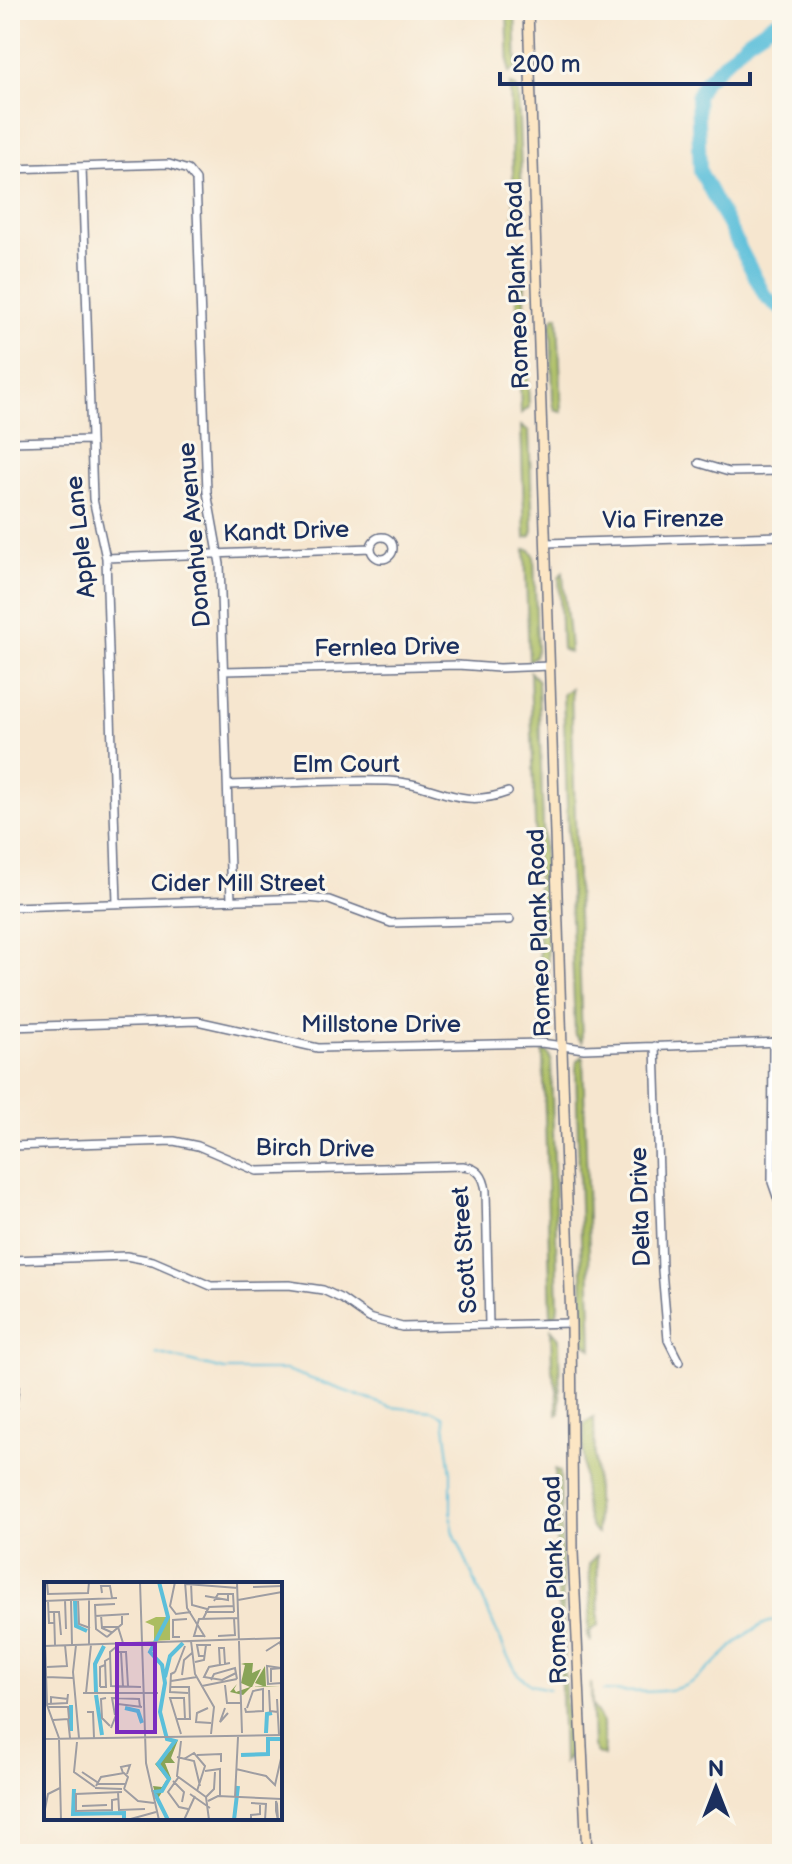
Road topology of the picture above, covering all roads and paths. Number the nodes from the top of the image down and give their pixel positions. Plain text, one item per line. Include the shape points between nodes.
1 (528, 10) edge
2 (82, 167) junction
3 (10, 169) edge
4 (91, 440) junction
5 (10, 442) edge
6 (699, 463) dead end
7 (782, 471) edge
8 (782, 536) edge
9 (546, 543) junction
10 (371, 548) dead end
11 (219, 554) junction
12 (106, 558) junction
13 (550, 666) junction
14 (224, 671) junction
15 (228, 785) junction
16 (508, 792) dead end
17 (231, 900) junction
18 (117, 903) junction
19 (10, 907) edge
20 (510, 920) dead end
21 (10, 1027) edge
22 (778, 1042) edge
23 (563, 1045) junction
24 (655, 1046) junction
25 (10, 1146) edge
26 (479, 1173) joint
27 (782, 1211) edge
28 (10, 1237) edge
29 (11, 1260) edge
30 (571, 1323) junction
31 (489, 1325) junction
32 (679, 1362) dead end
33 (10, 1425) edge
34 (587, 1854) edge

1 - 9 main road, Romeo Plank Road
2 - 3 street
2 - 4 street, Apple Lane
2 - 11 street, Donahue Avenue via 169,164 188,170 197,186 207,492
4 - 5 street
4 - 12 street, Apple Lane via 94,509
6 - 7 street via 729,472
8 - 9 street, Via Firenze
9 - 13 main road, Romeo Plank Road
10 - 11 street, Kandt Drive
11 - 12 street, Kandt Drive
11 - 14 street, Donahue Avenue
12 - 18 street, Apple Lane
13 - 14 street, Fernlea Drive
13 - 23 main road, Romeo Plank Road
14 - 15 street, Donahue Avenue
15 - 16 street, Elm Court via 390,780 466,799
15 - 17 street, Donahue Avenue
17 - 18 street, Cider Mill Street
17 - 20 street, Cider Mill Street via 319,898 391,923
18 - 19 street, Cider Mill Street
21 - 23 street, Millstone Drive via 197,1021 318,1048
22 - 24 street, Millstone Drive
22 - 27 street via 772,1182
23 - 24 street, Millstone Drive
23 - 30 main road, Romeo Plank Road
24 - 32 street, Delta Drive via 662,1278 668,1340
25 - 26 street, Birch Drive via 174,1141 257,1171 463,1166
26 - 31 street, Scott Street via 486,1191
28 - 29 street
29 - 31 street via 141,1258 211,1286 323,1290 390,1325
29 - 33 street via 15,1386
30 - 31 street
30 - 34 main road, Romeo Plank Road via 573,1565

